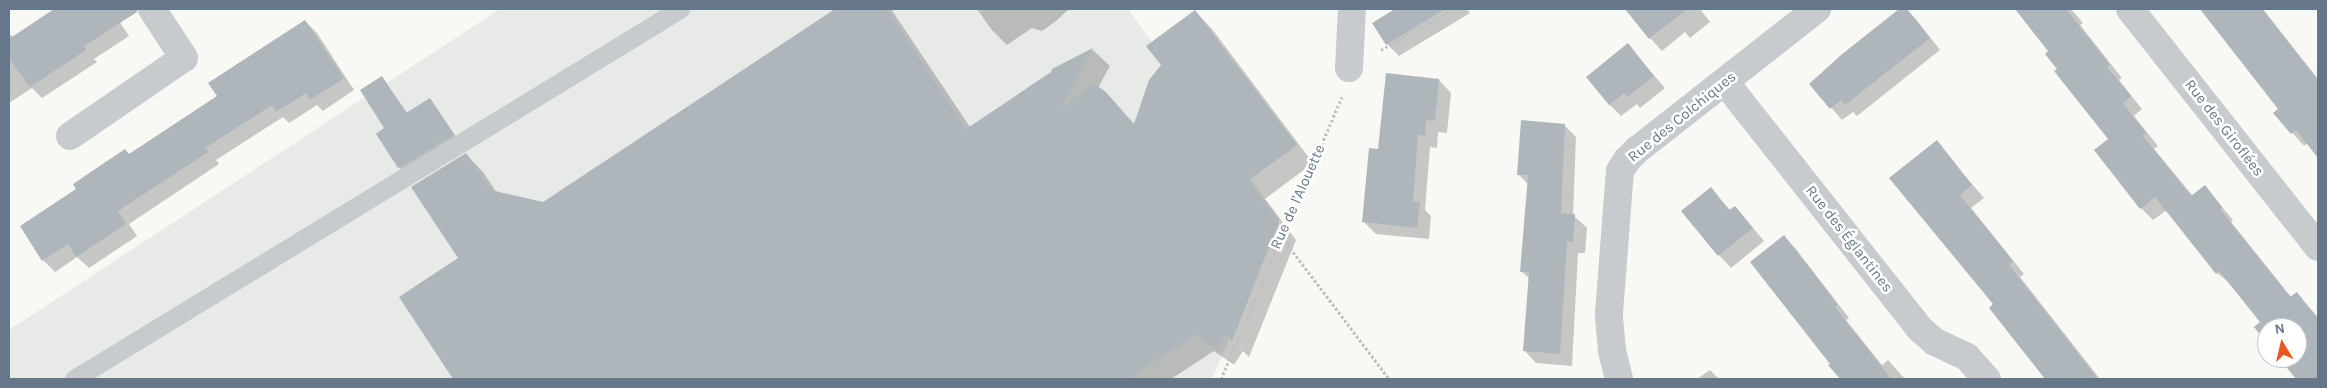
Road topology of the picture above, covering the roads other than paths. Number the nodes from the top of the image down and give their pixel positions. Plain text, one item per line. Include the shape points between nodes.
1 (152, 9) edge
2 (680, 9) edge
3 (1352, 9) edge
4 (1816, 9) edge
5 (2130, 9) edge
6 (1349, 68) road end
7 (1725, 82) junction
8 (70, 136) dead end
9 (2318, 247) edge
10 (74, 379) edge
11 (1619, 379) edge
12 (1987, 379) edge

1 - 8 street via 184,58
2 - 10 lane
3 - 6 street
4 - 7 street, Rue des Colchiques
5 - 9 street, Rue des Giroflées
7 - 11 street, Rue des Colchiques via 1638,150 1620,171 1609,313 1612,351
7 - 12 street, Rue des Églantines via 1920,329 1935,342 1967,356

